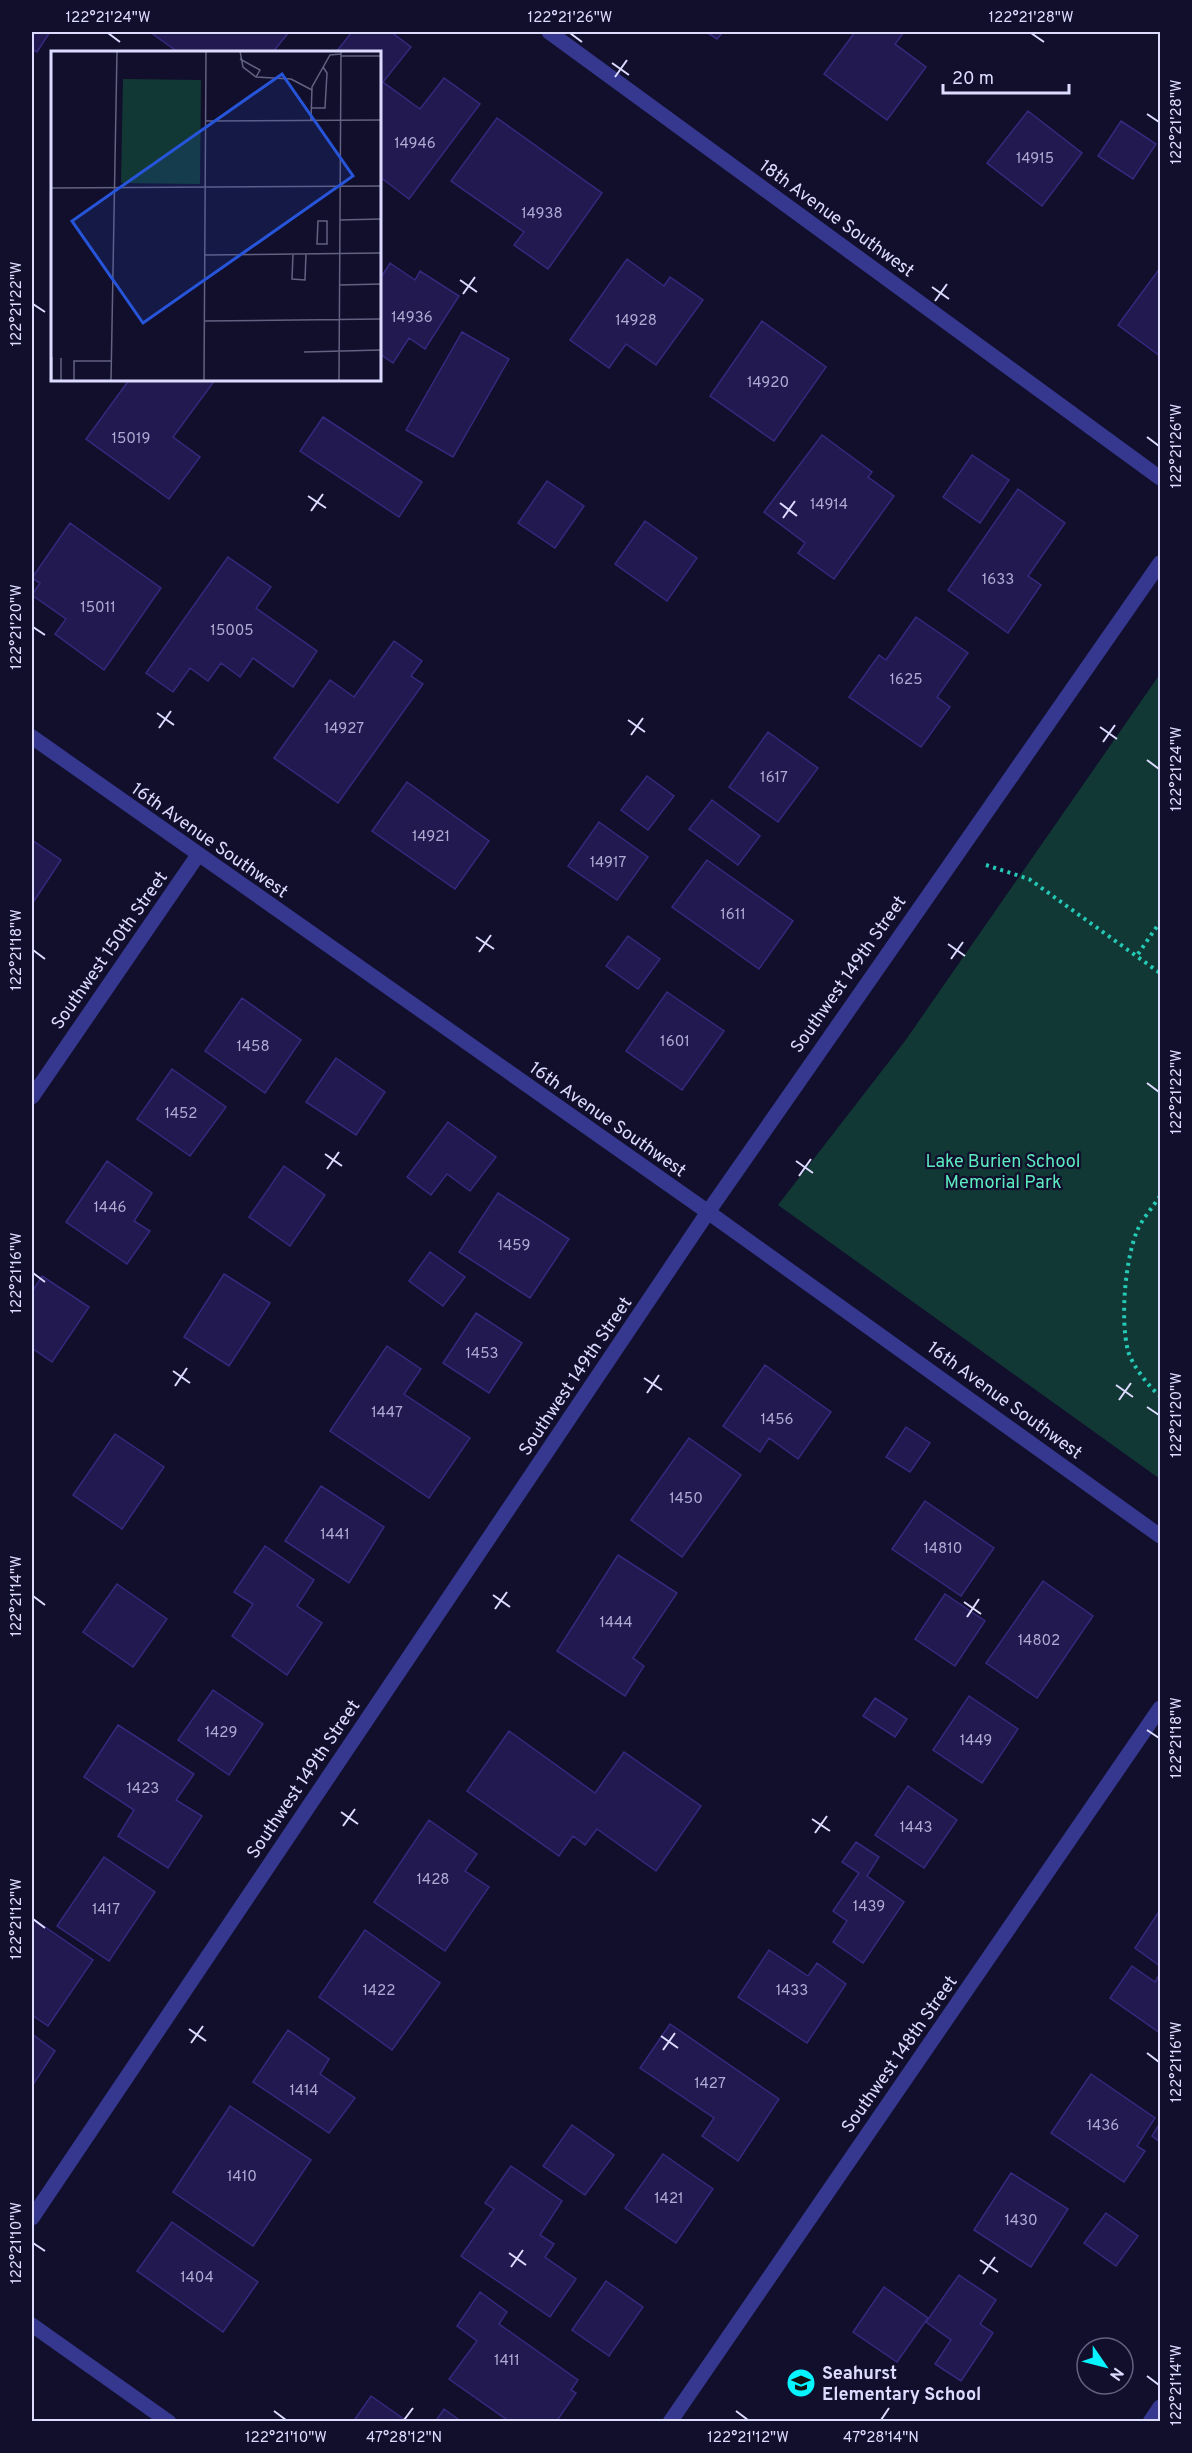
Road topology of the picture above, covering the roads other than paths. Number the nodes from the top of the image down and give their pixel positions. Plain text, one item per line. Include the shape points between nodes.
1 (549, 32) edge
2 (1161, 478) edge
3 (1161, 563) edge
4 (32, 737) edge
5 (198, 855) junction
6 (32, 1097) edge
7 (708, 1212) junction
8 (1161, 1536) edge
9 (1161, 1708) edge
10 (32, 2218) edge
11 (32, 2325) edge
12 (1161, 2407) edge
13 (169, 2421) edge
14 (670, 2421) edge
15 (1150, 2421) edge

1 - 2 street, 18th Avenue Southwest
3 - 7 street, Southwest 149th Street
4 - 5 street, 16th Avenue Southwest
5 - 6 street, Southwest 150th Street
5 - 7 street, 16th Avenue Southwest
7 - 8 street, 16th Avenue Southwest
7 - 10 street, Southwest 149th Street
9 - 14 street, Southwest 148th Street
11 - 13 street
12 - 15 street

